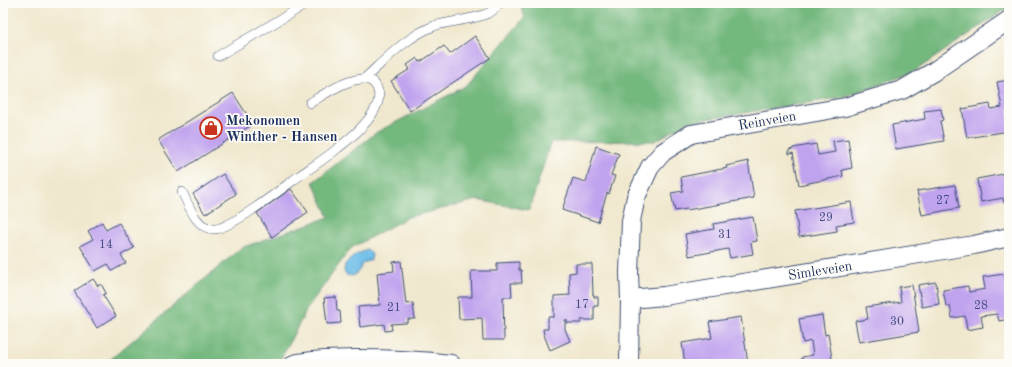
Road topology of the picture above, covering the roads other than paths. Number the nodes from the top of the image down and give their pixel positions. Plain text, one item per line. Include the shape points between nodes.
1 (308, 3) edge
2 (498, 3) edge
3 (1009, 20) edge
4 (218, 56) dead end
5 (364, 79) junction
6 (310, 103) dead end
7 (182, 192) dead end
8 (1009, 237) edge
9 (630, 299) junction
10 (294, 364) edge
11 (451, 364) edge
12 (629, 364) edge

1 - 4 lane
2 - 5 lane via 489,14 435,25 399,46
3 - 9 street, Reinveien via 902,90 845,107 691,134 663,152 650,168 636,197 631,221 628,273
5 - 6 lane via 339,86
5 - 7 lane via 375,84 379,100 364,125 338,148 230,224 214,230 204,227 196,219
8 - 9 street, Simleveien via 958,248
9 - 12 street, Reinveien
10 - 11 street via 325,360 375,359

